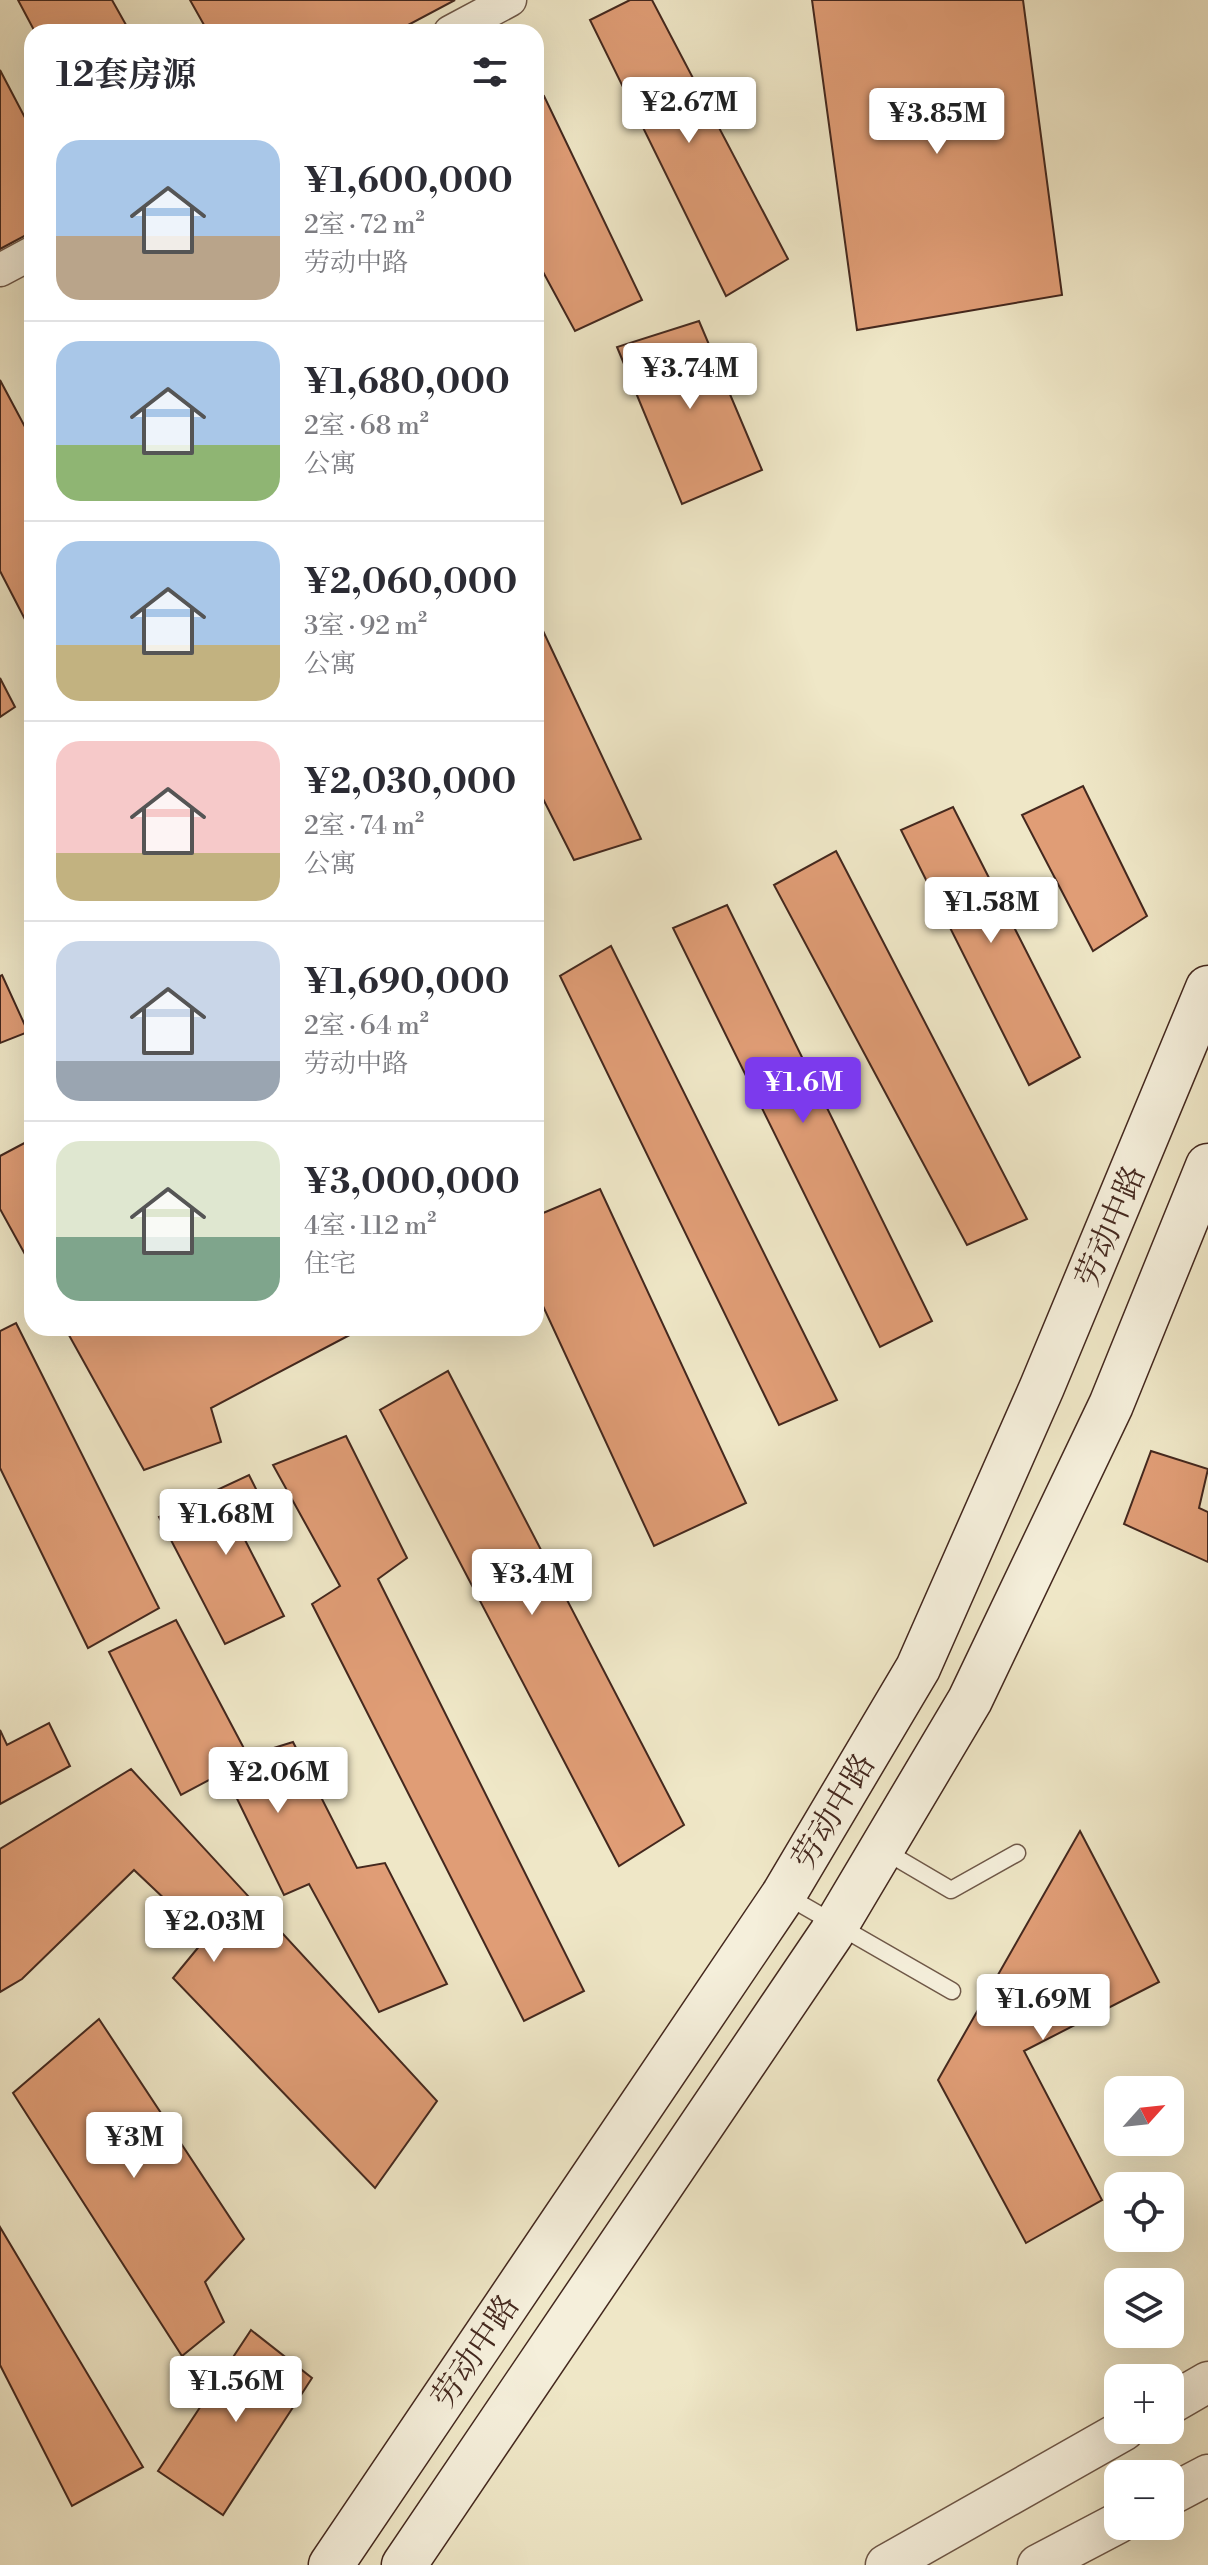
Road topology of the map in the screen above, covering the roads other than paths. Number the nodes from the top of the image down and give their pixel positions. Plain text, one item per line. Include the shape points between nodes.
1 (510, 0) edge
2 (465, 24) edge
3 (24, 257) edge
4 (0, 270) edge
5 (1208, 988) edge
6 (1208, 1166) edge
7 (882, 1849) junction
8 (1017, 1853) dead end
9 (784, 1894) junction
10 (837, 1925) junction
11 (952, 1991) dead end
12 (1208, 2382) edge
13 (1184, 2396) edge
14 (1104, 2441) edge
15 (1208, 2475) edge
16 (1184, 2488) edge
17 (1104, 2530) edge
18 (331, 2565) edge
19 (404, 2565) edge
20 (886, 2565) edge
21 (1038, 2565) edge

1 - 2 street
3 - 4 street
5 - 9 main road, 劳动中路 via 918,1668
6 - 7 main road, 劳动中路 via 1111,1405 970,1700
7 - 8 lane via 951,1890
7 - 10 main road, 劳动中路
9 - 10 lane
9 - 18 main road, 劳动中路
10 - 11 lane
10 - 19 main road, 劳动中路
12 - 13 street
14 - 20 street
15 - 16 street
17 - 21 street

